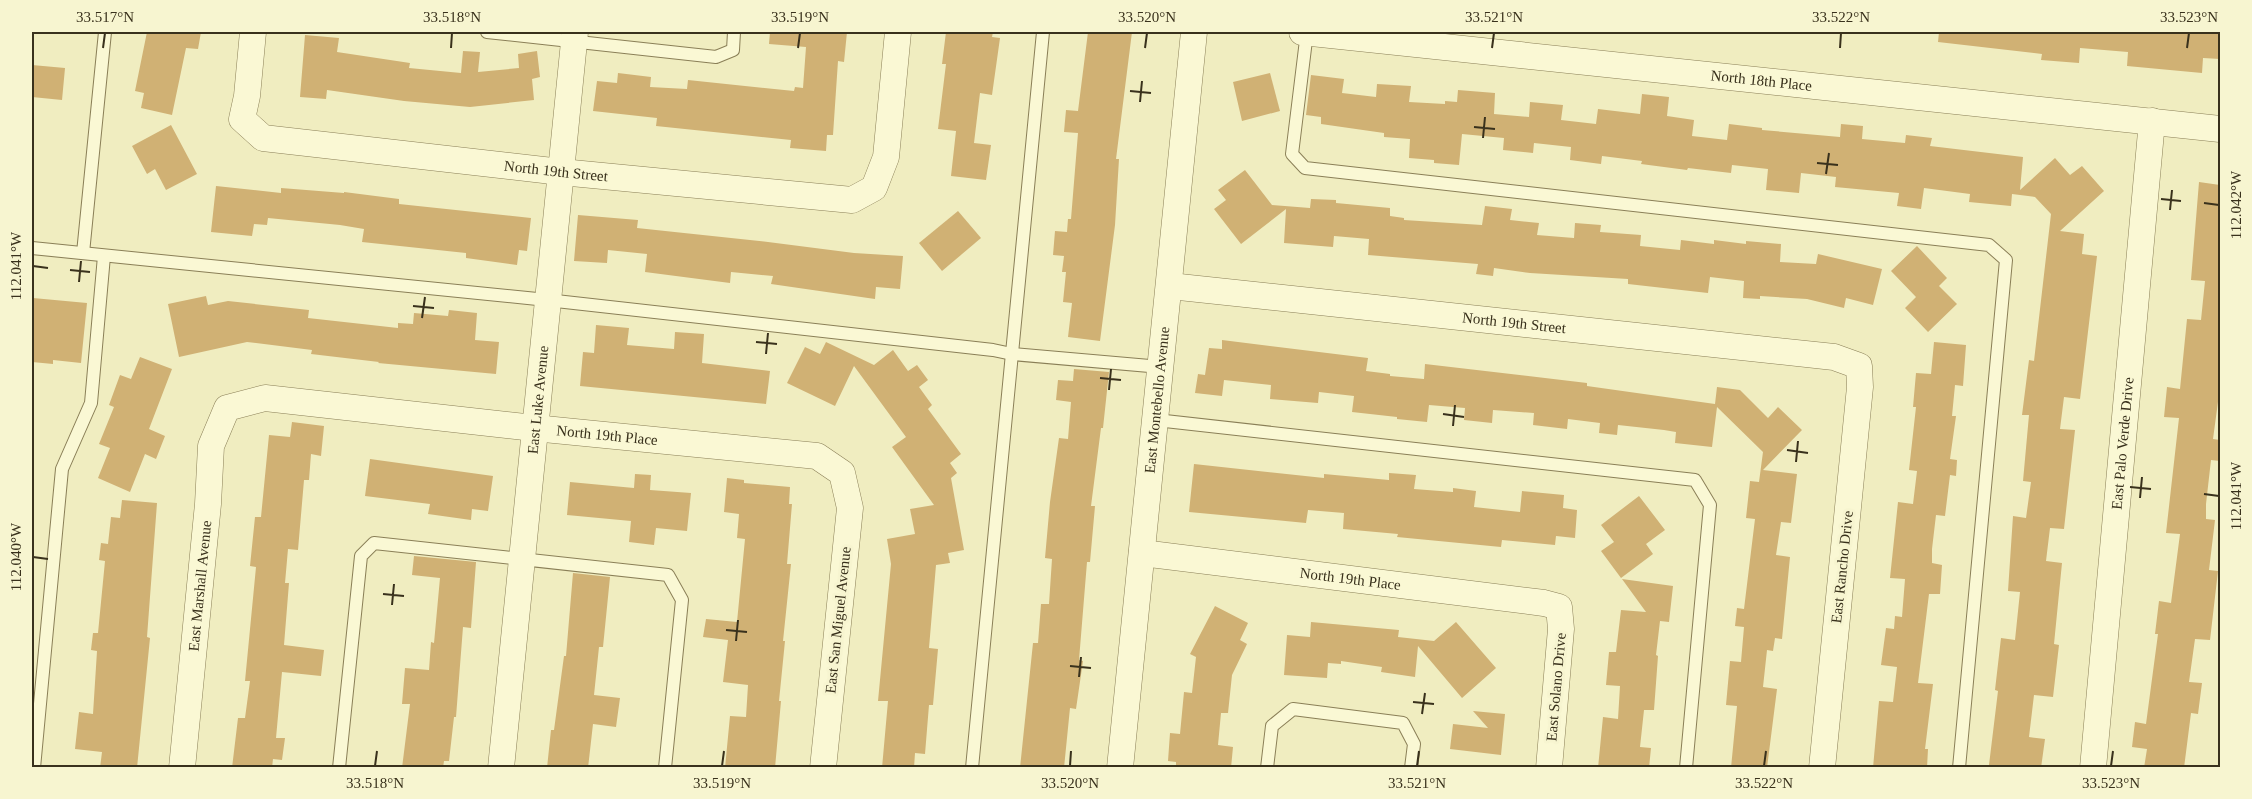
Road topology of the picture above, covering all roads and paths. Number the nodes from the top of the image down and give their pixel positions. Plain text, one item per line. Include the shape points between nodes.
1 (105, 32) edge
2 (254, 32) edge
3 (487, 32) edge
4 (734, 32) edge
5 (898, 32) edge
6 (1043, 32) edge
7 (1194, 32) edge
8 (1302, 32) edge
9 (1307, 32) edge
10 (575, 37) edge
11 (2152, 121) junction
12 (2220, 129) edge
13 (561, 172) junction
14 (32, 248) edge
15 (83, 253) junction
16 (104, 256) junction
17 (1170, 286) junction
18 (547, 300) junction
19 (1012, 354) junction
20 (1859, 366) joint
21 (1161, 367) junction
22 (227, 408) joint
23 (1156, 420) junction
24 (534, 428) junction
25 (842, 473) joint
26 (1142, 553) junction
27 (522, 558) junction
28 (1559, 607) joint
29 (34, 768) edge
30 (182, 768) edge
31 (339, 768) edge
32 (501, 768) edge
33 (665, 768) edge
34 (823, 768) edge
35 (972, 768) edge
36 (1120, 768) edge
37 (1267, 768) edge
38 (1411, 768) edge
39 (1549, 768) edge
40 (1686, 768) edge
41 (1822, 768) edge
42 (1959, 768) edge
43 (2093, 768) edge

1 - 15 lane
2 - 13 street, North 19th Street via 242,118 263,138
3 - 10 lane
4 - 10 lane via 732,50 716,57
5 - 13 street, North 19th Street via 886,158 874,188 852,200
6 - 19 lane
7 - 17 street, East Montebello Avenue
8 - 9 street, North 18th Place
9 - 11 street, North 18th Place
9 - 42 lane via 1292,154 1305,168 1989,245 2006,260
10 - 13 street, East Luke Avenue
11 - 12 street, North 18th Place
11 - 43 street, East Palo Verde Drive
13 - 18 street, East Luke Avenue
14 - 15 lane
15 - 16 lane
16 - 18 lane
16 - 29 lane via 91,403 62,469
17 - 20 street, North 19th Street via 1834,357
17 - 21 street, East Montebello Avenue
18 - 19 lane
18 - 24 street, East Luke Avenue
19 - 21 lane
19 - 35 lane
20 - 41 street, East Rancho Drive
21 - 23 street, East Montebello Avenue
22 - 24 street, North 19th Place via 265,398
22 - 30 street, East Marshall Avenue via 211,446
23 - 26 street, East Montebello Avenue
23 - 40 lane via 1695,480 1710,505
24 - 25 street, North 19th Place via 817,456
24 - 27 street, East Luke Avenue
25 - 34 street, East San Miguel Avenue via 850,508
26 - 28 street, North 19th Place
26 - 36 street, East Montebello Avenue
27 - 31 lane via 374,543 361,556
27 - 32 street, East Luke Avenue
27 - 33 lane via 668,574 682,600
28 - 39 street, East Solano Drive via 1561,629
37 - 38 lane via 1272,726 1293,710 1403,723 1414,744

